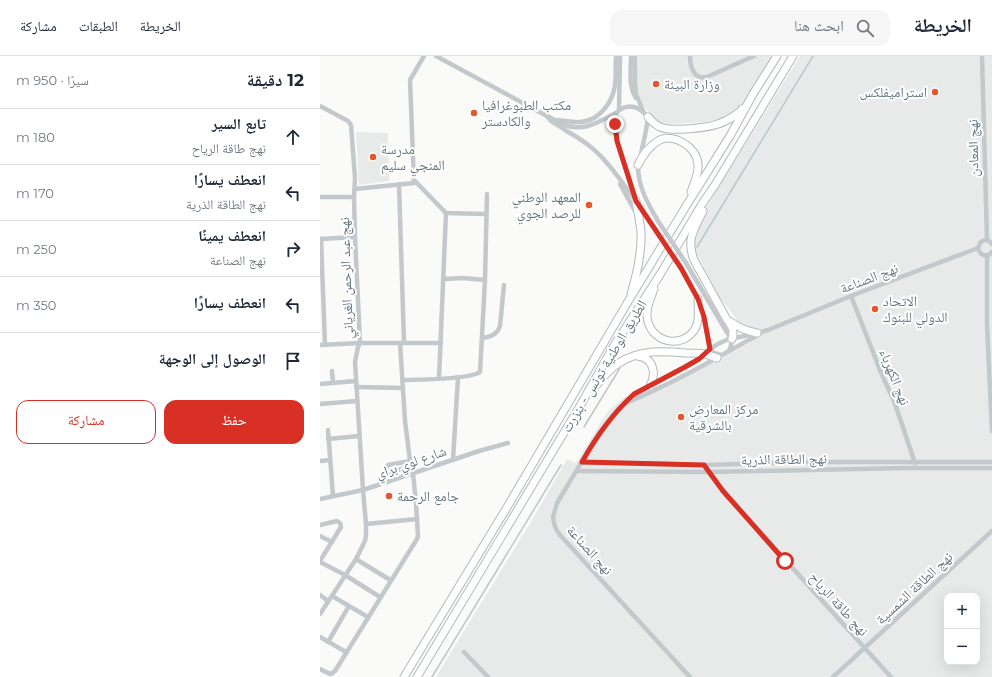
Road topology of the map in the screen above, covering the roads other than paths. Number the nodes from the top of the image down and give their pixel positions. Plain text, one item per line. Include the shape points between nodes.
1 (424, 56) edge
2 (436, 56) edge
3 (616, 56) edge
4 (620, 56) edge
5 (631, 56) edge
6 (635, 56) edge
7 (690, 56) edge
8 (754, 56) edge
9 (777, 56) edge
10 (792, 56) edge
11 (982, 56) edge
12 (753, 94) junction
13 (639, 101) junction
14 (320, 106) edge
15 (617, 111) junction
16 (643, 111) junction
17 (545, 115) junction
18 (648, 117) junction
19 (555, 119) junction
20 (638, 166) junction
21 (613, 171) junction
22 (414, 180) junction
23 (399, 184) junction
24 (715, 185) junction
25 (355, 189) junction
26 (487, 194) dead end
27 (320, 197) edge
28 (354, 197) junction
29 (636, 201) junction
30 (688, 203) junction
31 (446, 213) junction
32 (486, 214) junction
33 (638, 217) junction
34 (355, 237) junction
35 (320, 239) edge
36 (987, 240) junction
37 (992, 244) edge
38 (978, 248) junction
39 (992, 252) edge
40 (987, 255) junction
41 (660, 273) junction
42 (443, 279) junction
43 (485, 280) junction
44 (504, 284) dead end
45 (851, 296) junction
46 (698, 299) junction
47 (630, 300) junction
48 (726, 318) junction
49 (990, 325) edge
50 (768, 330) junction
51 (757, 333) junction
52 (482, 338) junction
53 (732, 339) junction
54 (360, 343) junction
55 (402, 343) junction
56 (441, 343) junction
57 (322, 345) edge
58 (729, 351) junction
59 (708, 352) junction
60 (635, 356) junction
61 (719, 357) junction
62 (990, 368) edge
63 (332, 371) dead end
64 (458, 377) junction
65 (439, 378) junction
66 (403, 380) junction
67 (356, 381) junction
68 (333, 383) junction
69 (320, 384) edge
70 (650, 386) junction
71 (356, 387) junction
72 (403, 388) junction
73 (357, 401) junction
74 (320, 404) edge
75 (624, 404) junction
76 (580, 406) junction
77 (328, 430) dead end
78 (992, 431) edge
79 (359, 436) junction
80 (328, 439) junction
81 (508, 443) dead end
82 (330, 460) junction
83 (453, 460) junction
84 (320, 461) edge
85 (410, 461) junction
86 (582, 462) junction
87 (915, 462) junction
88 (992, 462) edge
89 (704, 465) junction
90 (916, 467) junction
91 (409, 468) junction
92 (992, 468) edge
93 (577, 471) junction
94 (708, 472) junction
95 (388, 473) junction
96 (411, 474) junction
97 (380, 484) junction
98 (362, 490) junction
99 (333, 496) junction
100 (320, 498) edge
101 (417, 519) junction
102 (366, 524) junction
103 (320, 525) edge
104 (992, 531) edge
105 (320, 536) edge
106 (332, 542) junction
107 (356, 559) junction
108 (320, 563) edge
109 (345, 575) junction
110 (390, 580) junction
111 (320, 595) edge
112 (332, 596) junction
113 (380, 597) junction
114 (328, 601) junction
115 (349, 606) junction
116 (320, 614) edge
117 (368, 617) junction
118 (320, 637) edge
119 (328, 642) junction
120 (865, 649) junction
121 (346, 652) junction
122 (464, 652) dead end
123 (320, 669) edge
124 (404, 677) edge
125 (417, 677) edge
126 (488, 677) edge
127 (690, 677) edge
128 (833, 677) edge
129 (891, 677) edge

1 - 22 street via 410,80
2 - 17 street
3 - 19 street via 615,88 603,110 594,119 585,122
4 - 15 street
5 - 13 street via 631,86
6 - 13 street via 635,85
7 - 8 street via 692,70 698,77 703,78
9 - 12 highway, الطريق الوطنية تونس - بنزرت
10 - 24 highway, الطريق الوطنية تونس - بنزرت
11 - 36 street, نهج المعادن
12 - 18 highway via 737,114 726,121 708,126 670,129 655,124
12 - 30 highway, الطريق الوطنية تونس - بنزرت
13 - 16 street
14 - 25 street, نهج عبد الرحمن الغرياني via 351,125
15 - 16 street via 630,106
15 - 19 street via 587,126 574,127
15 - 29 street via 617,141
16 - 18 street
17 - 19 street
17 - 21 street via 588,145
18 - 20 street
20 - 30 highway via 647,149 659,140 675,140 688,146 698,163 698,173
20 - 53 street, bridge via 641,187 658,222
21 - 29 street
21 - 33 street
22 - 23 street via 414,183
22 - 31 street
23 - 25 street
23 - 55 street
24 - 41 highway, الطريق الوطنية تونس - بنزرت
24 - 48 highway via 692,232 690,244 694,260
25 - 28 street, نهج عبد الرحمن الغرياني
26 - 32 street
27 - 28 street
28 - 34 street, نهج عبد الرحمن الغرياني
29 - 33 highway
29 - 46 street, bridge via 681,268
30 - 47 highway, الطريق الوطنية تونس - بنزرت
31 - 32 street
31 - 42 street
32 - 43 street
33 - 47 highway via 641,240 639,261
34 - 35 street
34 - 54 street, نهج عبد الرحمن الغرياني
35 - 57 street
36 - 37 street
36 - 38 street via 982,241
38 - 40 street via 980,253
38 - 45 street, نهج الصناعة
39 - 40 street
40 - 49 street
41 - 46 highway via 647,314 649,327 660,338 672,342 680,341 694,331 698,318
41 - 76 highway, الطريق الوطنية تونس - بنزرت
42 - 43 street
42 - 56 street
43 - 52 street
44 - 52 street via 499,331
45 - 50 street, نهج الصناعة
45 - 87 street, نهج الكهرباء via 894,401
46 - 59 street via 704,317
47 - 124 highway, الطريق الوطنية تونس - بنزرت
48 - 51 highway via 736,326
48 - 53 highway via 733,330
49 - 62 street
50 - 51 street, نهج الصناعة
50 - 58 street, نهج الصناعة
51 - 53 street, نهج الصناعة
52 - 64 street via 480,372
53 - 58 street
53 - 59 street, نهج الصناعة via 722,342
54 - 55 street
54 - 57 street
54 - 67 street, نهج عبد الرحمن الغرياني via 355,362
55 - 56 street
55 - 66 street
56 - 65 street
58 - 61 street, نهج الصناعة
59 - 60 highway via 663,351
59 - 61 highway
59 - 70 street, نهج الصناعة
60 - 70 highway via 645,358 652,366 654,377
60 - 76 highway via 621,362 605,375
61 - 75 street, نهج الصناعة
62 - 78 street
63 - 68 street
64 - 65 street
64 - 83 street
65 - 66 street
66 - 72 street
67 - 68 street
67 - 71 street, نهج عبد الرحمن الغرياني
68 - 69 street
70 - 75 street, نهج الصناعة via 634,394
71 - 72 street
71 - 73 street, نهج عبد الرحمن الغرياني
72 - 85 street
73 - 74 street
73 - 79 street, نهج عبد الرحمن الغرياني
75 - 86 street, نهج الصناعة via 599,433
76 - 125 highway, الطريق الوطنية تونس - بنزرت
77 - 80 street
79 - 80 street
79 - 98 street, نهج عبد الرحمن الغرياني
80 - 82 street
81 - 83 street, شارع لوي براي
82 - 84 street
82 - 99 street
83 - 96 street, شارع لوي براي
85 - 91 street
85 - 95 street via 388,464
86 - 89 street, نهج الطاقة الذرية
86 - 93 street, نهج الصناعة
87 - 88 street, نهج الطاقة الذرية
87 - 89 street, نهج الطاقة الذرية
87 - 90 street, نهج الكهرباء
89 - 94 street, نهج طاقة الرياح
90 - 92 street, نهج الطاقة الذرية
90 - 94 street, نهج الطاقة الذرية
91 - 95 street
91 - 96 street
93 - 94 street, نهج الطاقة الذرية
93 - 127 street, نهج الصناعة via 554,510 556,529
94 - 120 street, نهج طاقة الرياح
95 - 97 street
96 - 97 street, شارع لوي براي
96 - 101 street
97 - 98 street, شارع لوي براي
98 - 99 street, شارع لوي براي
98 - 102 street, نهج عبد الرحمن الغرياني
99 - 100 street, شارع لوي براي
101 - 102 street
101 - 110 street via 417,539
102 - 107 street, نهج عبد الرحمن الغرياني via 365,541
103 - 106 street via 337,521 340,523 341,527
104 - 120 street, نهج الطاقة الشمسية
105 - 106 street
106 - 108 street
107 - 109 street, نهج عبد الرحمن الغرياني
107 - 110 street
108 - 109 street
109 - 112 street, نهج عبد الرحمن الغرياني
109 - 113 street
110 - 113 street
111 - 114 street
112 - 114 street, نهج عبد الرحمن الغرياني
112 - 115 street
113 - 117 street
114 - 116 street, نهج عبد الرحمن الغرياني
115 - 117 street
115 - 119 street
117 - 121 street
118 - 119 street
119 - 121 street
120 - 128 street, نهج الطاقة الشمسية
120 - 129 street, نهج طاقة الرياح
121 - 123 street via 331,674
122 - 126 street

